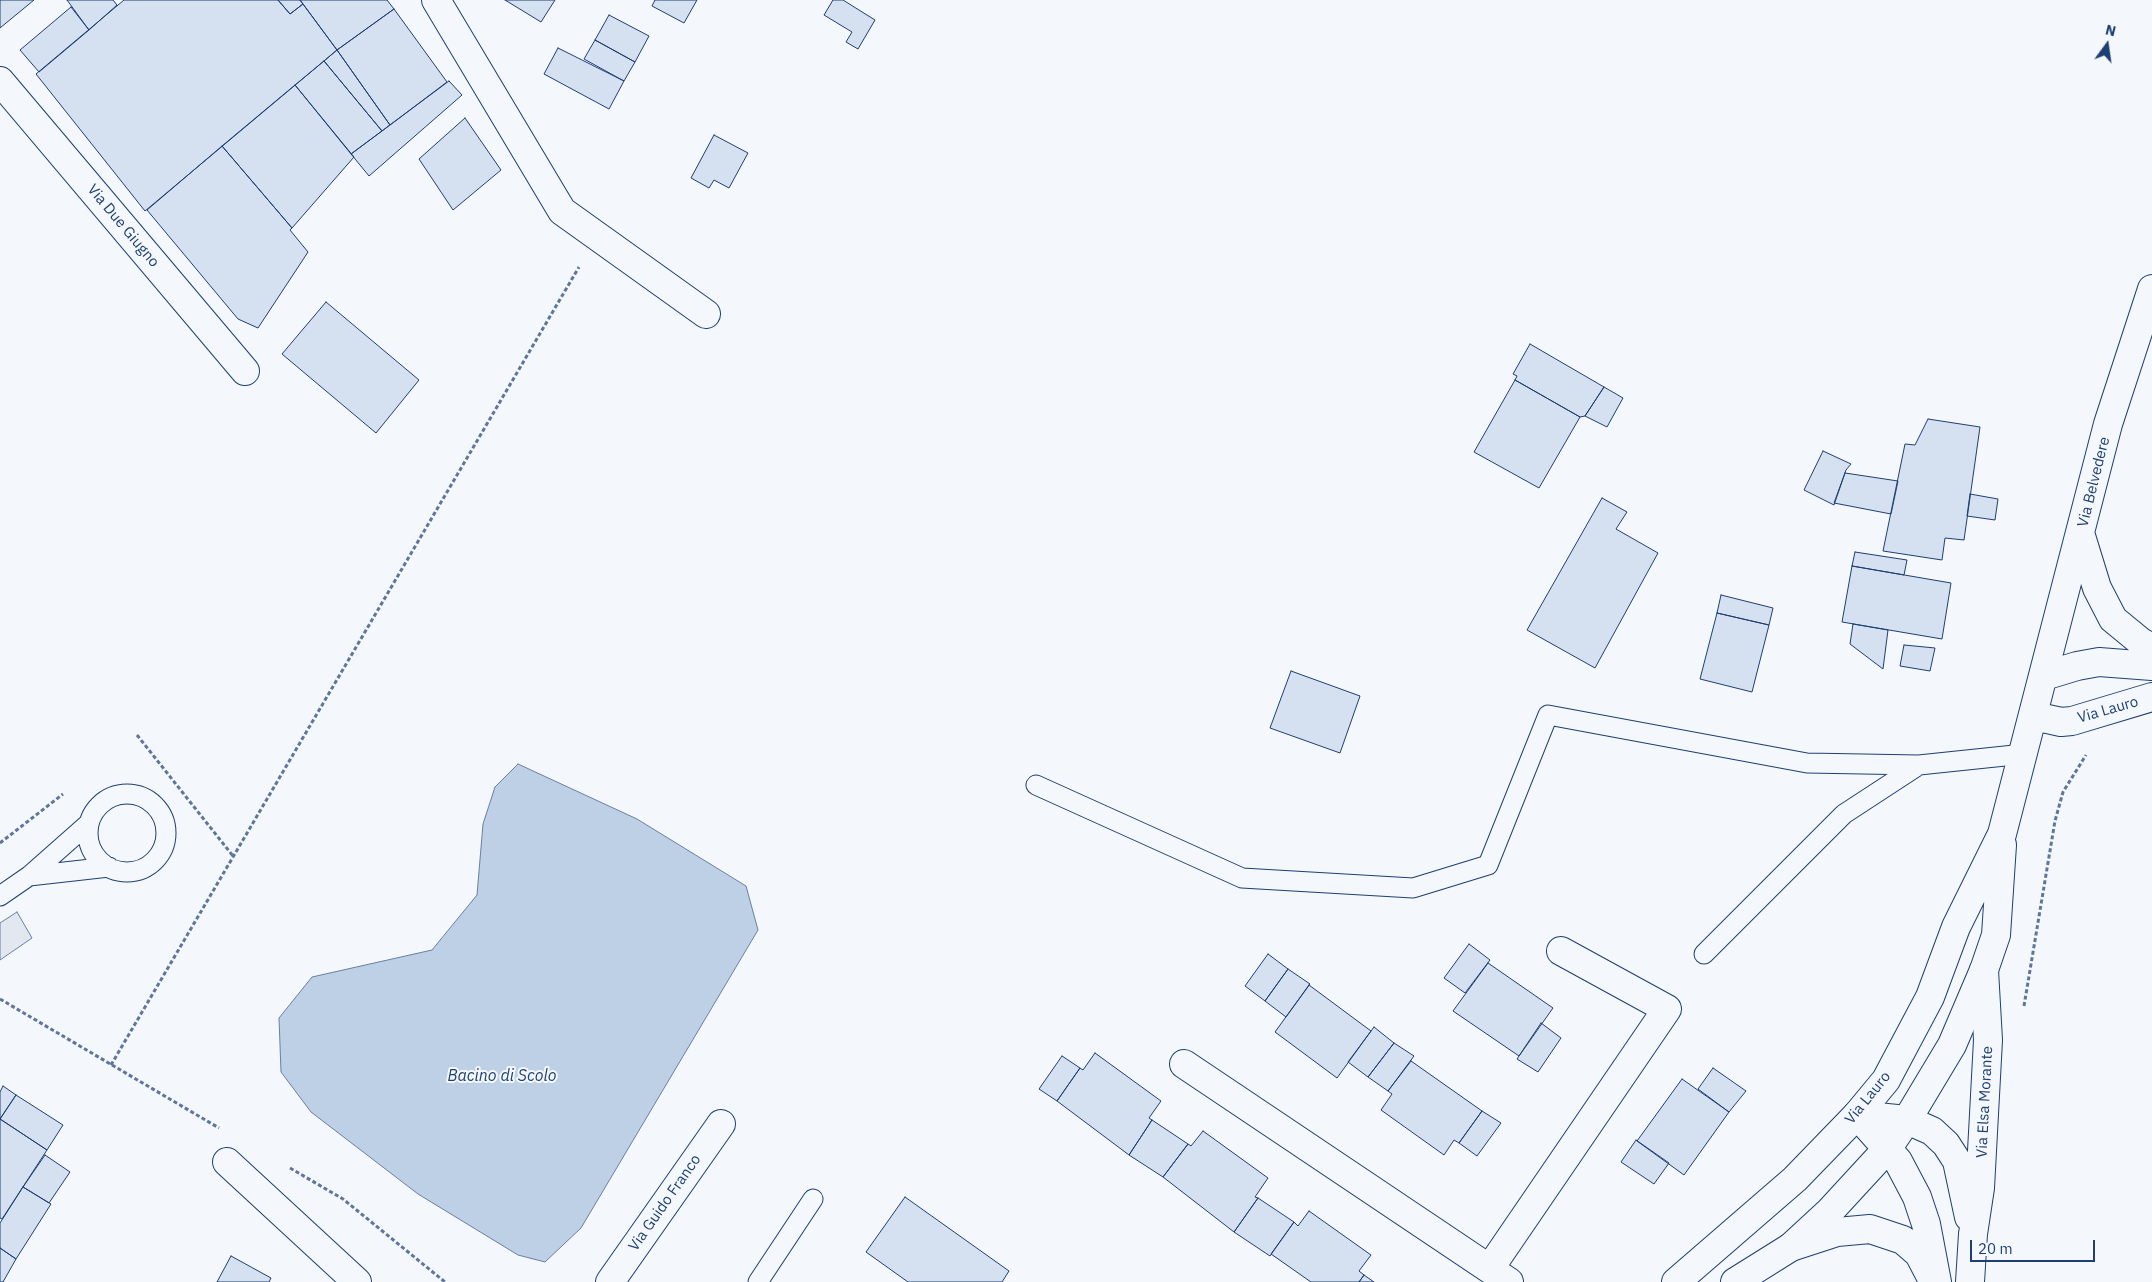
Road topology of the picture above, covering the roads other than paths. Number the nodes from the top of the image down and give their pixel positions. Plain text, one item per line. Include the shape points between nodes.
1 (436, 0) edge
2 (0, 81) edge
3 (2152, 289) edge
4 (706, 314) dead end
5 (245, 371) dead end
6 (2081, 536) junction
7 (2152, 648) edge
8 (2152, 666) edge
9 (2044, 676) junction
10 (2152, 697) edge
11 (2034, 716) junction
12 (2024, 754) junction
13 (1919, 765) junction
14 (1036, 785) dead end
15 (89, 823) junction
16 (2002, 834) junction
17 (108, 867) junction
18 (29, 876) junction
19 (0, 896) edge
20 (1561, 951) dead end
21 (1704, 954) dead end
22 (1984, 970) junction
23 (1184, 1064) dead end
24 (1857, 1115) junction
25 (1907, 1120) junction
26 (721, 1124) dead end
27 (1888, 1148) junction
28 (227, 1162) dead end
29 (813, 1199) dead end
30 (1972, 1234) junction
31 (1791, 1246) junction
32 (1499, 1275) edge
33 (357, 1282) edge
34 (610, 1282) edge
35 (758, 1282) edge
36 (1676, 1282) edge
37 (1735, 1282) edge
38 (1935, 1282) edge
39 (1970, 1282) edge

1 - 4 street via 562,211
2 - 5 street, Via Due Giugno
3 - 6 street, Via Belvedere via 2108,424
6 - 7 street via 2097,588 2113,619
6 - 9 street, Via Belvedere
8 - 9 street via 2099,662
9 - 11 street, Via Lauro
10 - 11 street, Via Lauro via 2072,721
11 - 12 street, Via Lauro
12 - 13 lane
12 - 16 street, Via Lauro
13 - 14 lane via 1807,763 1548,715 1488,865 1413,888 1242,878
13 - 21 lane via 1844,814
15 - 17 lane via 91,848
15 - 17 lane via 103,802 126,793 150,801 164,821 164,847 147,867 135,872
15 - 18 lane
16 - 22 street, Via Lauro via 1996,935
16 - 24 street, Via Lauro via 1956,927 1926,1005 1886,1080
17 - 18 lane
18 - 19 lane
20 - 32 street via 1667,1009
22 - 25 street, Via Lauro via 1952,1045
22 - 30 street, Via Elsa Morante via 1988,1040 1980,1188
23 - 32 street
24 - 25 street, Via Elsa Morante
24 - 27 street
24 - 36 street, Via Lauro via 1795,1179
25 - 27 street, Via Lauro
25 - 30 street, Via Elsa Morante via 1932,1131 1957,1161
26 - 34 street, Via Guido Franco
27 - 31 street, Via Lauro via 1830,1211
27 - 38 street via 1917,1197 1926,1224
28 - 33 street
29 - 35 lane
30 - 39 street, Via Elsa Morante
31 - 37 street, Via Lauro
31 - 38 street via 1837,1232 1870,1229 1903,1240 1919,1254

